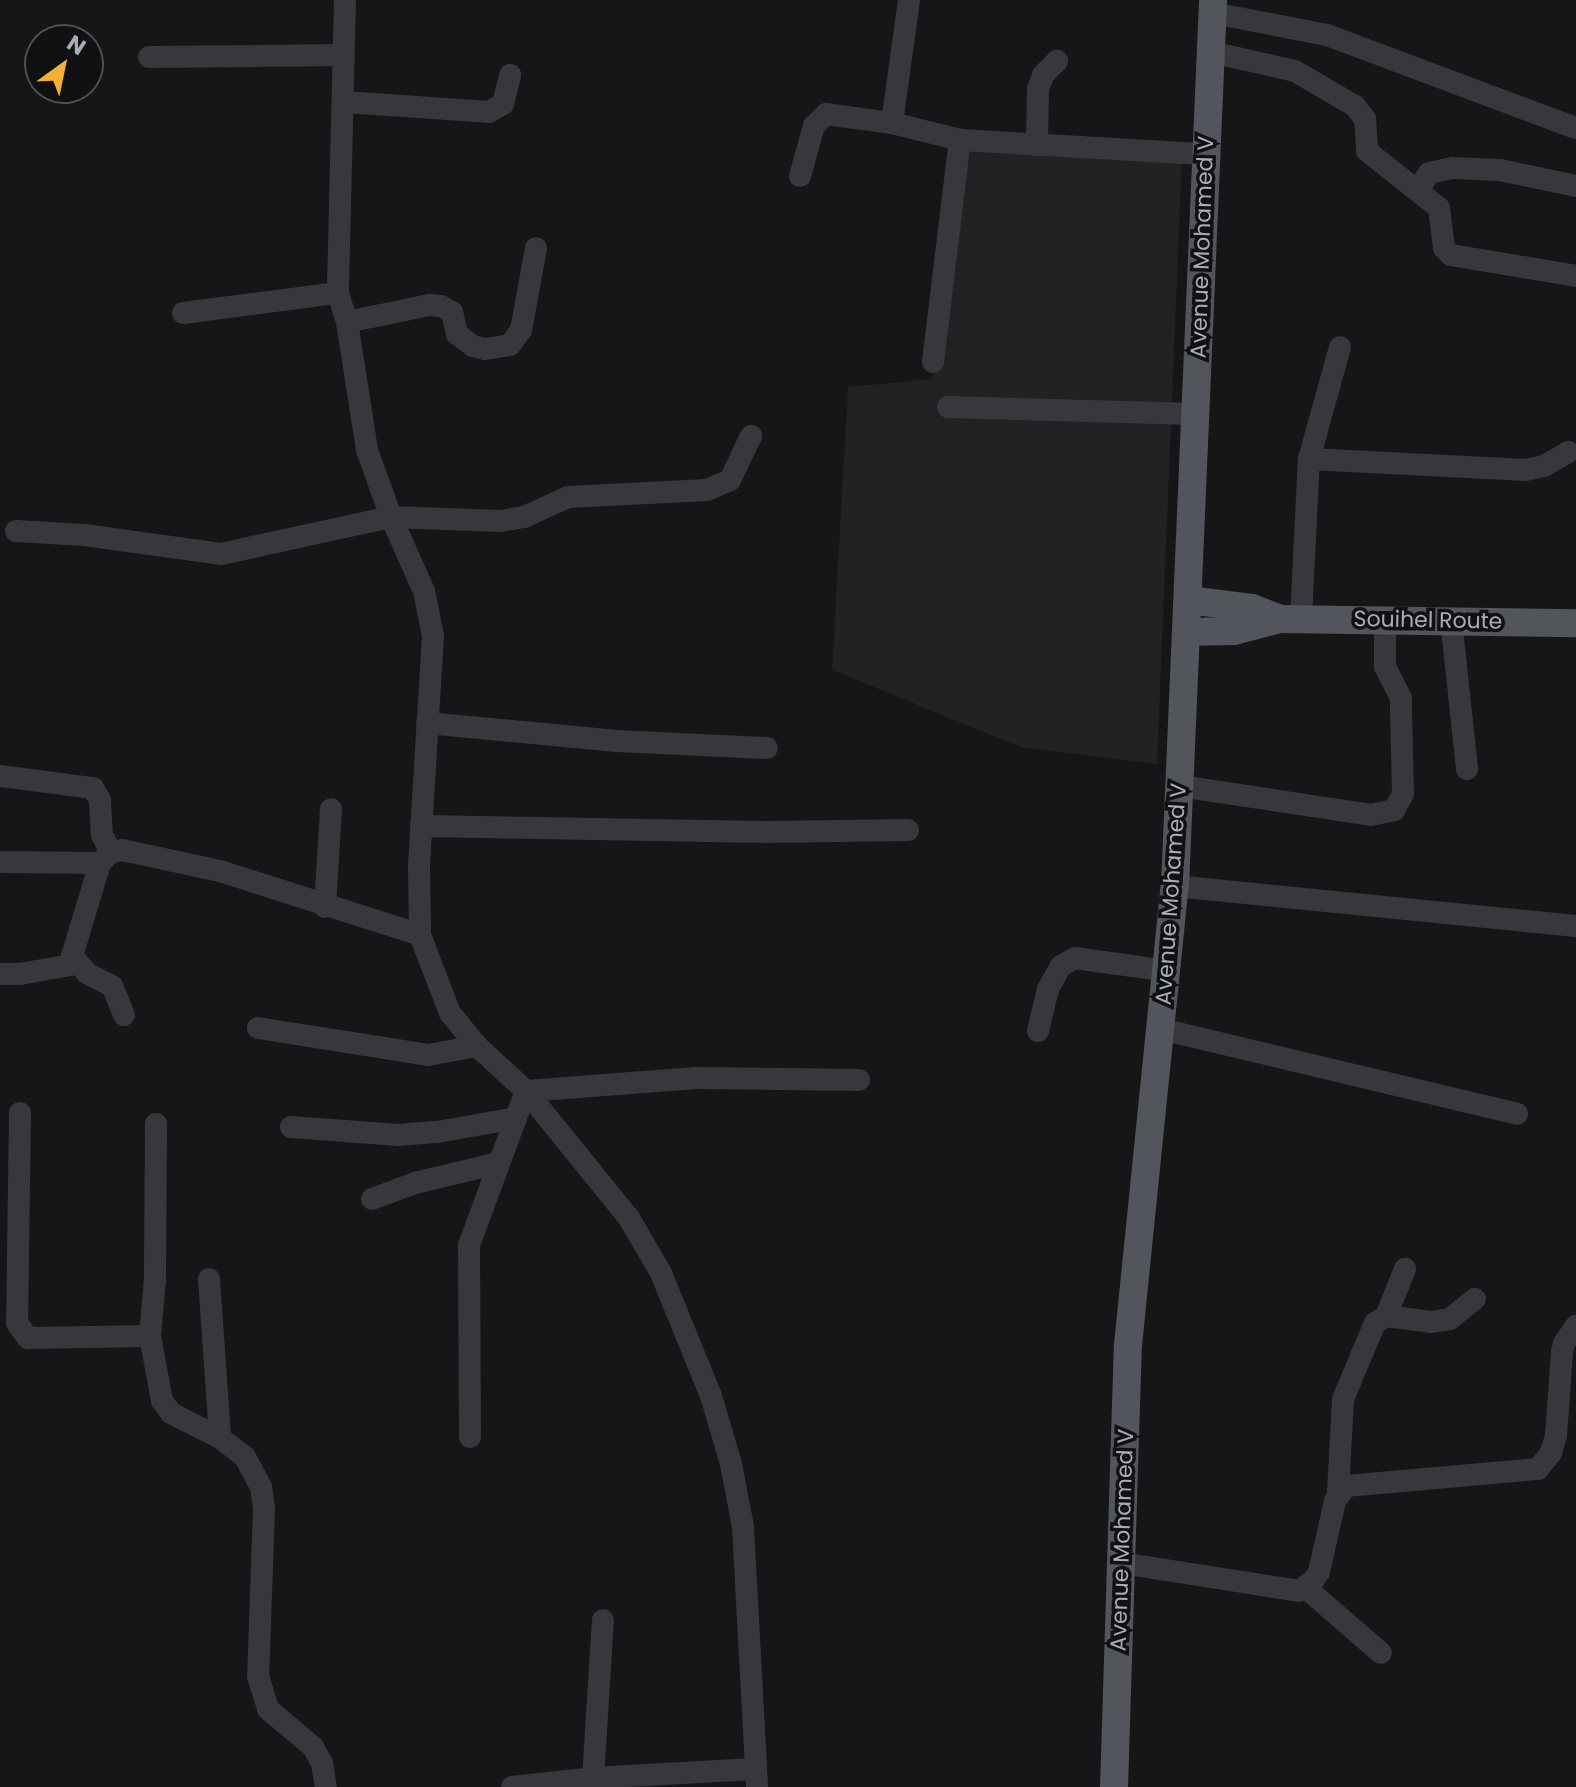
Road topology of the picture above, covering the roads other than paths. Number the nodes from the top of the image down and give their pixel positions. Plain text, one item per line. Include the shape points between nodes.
1 (345, 0) edge
2 (909, 0) edge
3 (1213, 7) edge
4 (1211, 52) junction
5 (343, 55) junction
6 (149, 57) dead end
7 (1057, 61) dead end
8 (510, 75) dead end
9 (344, 102) junction
10 (892, 123) junction
11 (1576, 128) edge
12 (960, 140) junction
13 (1037, 145) junction
14 (1206, 154) junction
15 (800, 176) dead end
16 (1576, 186) edge
17 (1418, 190) junction
18 (536, 248) dead end
19 (1576, 276) edge
20 (338, 293) junction
21 (183, 313) dead end
22 (347, 322) junction
23 (1340, 347) dead end
24 (933, 362) dead end
25 (948, 407) dead end
26 (1195, 414) junction
27 (751, 436) dead end
28 (1568, 452) dead end
29 (1309, 459) junction
30 (391, 517) junction
31 (16, 531) dead end
32 (1188, 600) junction
33 (1290, 619) junction
34 (1385, 619) junction
35 (1451, 619) junction
36 (1576, 623) edge
37 (1186, 632) junction
38 (427, 723) junction
39 (767, 748) dead end
40 (1467, 769) dead end
41 (0, 776) edge
42 (1180, 786) junction
43 (331, 809) dead end
44 (421, 826) junction
45 (908, 830) dead end
46 (105, 858) junction
47 (0, 862) edge
48 (1175, 886) junction
49 (325, 907) junction
50 (1576, 926) edge
51 (420, 935) junction
52 (76, 964) junction
53 (1167, 971) junction
54 (0, 974) edge
55 (124, 1015) dead end
56 (258, 1028) dead end
57 (1161, 1029) junction
58 (1038, 1031) dead end
59 (477, 1046) junction
60 (859, 1080) dead end
61 (526, 1091) junction
62 (20, 1113) dead end
63 (1517, 1114) dead end
64 (516, 1118) junction
65 (156, 1124) dead end
66 (291, 1127) dead end
67 (499, 1163) junction
68 (372, 1199) dead end
69 (1405, 1269) dead end
70 (209, 1279) dead end
71 (1475, 1299) dead end
72 (1386, 1316) junction
73 (1576, 1326) edge
74 (150, 1336) junction
75 (470, 1437) dead end
76 (220, 1438) junction
77 (1338, 1492) junction
78 (1121, 1563) junction
79 (1306, 1588) junction
80 (603, 1620) dead end
81 (1381, 1653) dead end
82 (593, 1778) junction
83 (756, 1778) edge
84 (326, 1787) edge
85 (512, 1787) edge
86 (1114, 1787) edge

1 - 5 street
2 - 10 street
3 - 4 main road, Avenue Mohamed V
3 - 11 street via 1327,35
4 - 14 main road, Avenue Mohamed V
4 - 17 street via 1295,71 1355,106 1365,119 1367,151
5 - 6 street
5 - 9 street
7 - 13 street via 1038,89
8 - 9 street via 503,104 489,112
9 - 20 street
10 - 12 street
10 - 15 street via 834,114 818,118
12 - 13 street
12 - 24 street
13 - 14 street
14 - 26 main road, Avenue Mohamed V
16 - 17 street via 1500,170 1453,168 1429,173
17 - 19 street via 1439,208 1444,248 1451,255
18 - 22 street via 521,330 510,345 473,346 457,334 452,312 441,306
20 - 21 street
20 - 22 street
22 - 30 street via 367,450
23 - 29 street
25 - 26 street
26 - 32 main road, Avenue Mohamed V
27 - 30 street via 730,480 707,490 568,497 501,521
28 - 29 street via 1526,470
29 - 33 street
30 - 31 street via 221,554
30 - 38 street via 430,614
32 - 33 main road
32 - 37 main road, Avenue Mohamed V
33 - 34 main road, Souihel Route
33 - 37 main road via 1234,631
34 - 35 main road, Souihel Route
34 - 42 street via 1385,666 1401,698 1403,794 1394,810 1371,815
35 - 36 main road, Souihel Route
35 - 40 street
37 - 42 main road, Avenue Mohamed V
38 - 39 street via 617,741
38 - 44 street
41 - 46 street via 93,788 100,800
42 - 48 main road, Avenue Mohamed V
43 - 49 street
44 - 45 street
44 - 51 street
46 - 47 street
46 - 49 street via 122,850 220,871
46 - 52 street via 73,949
48 - 50 street
48 - 53 main road, Avenue Mohamed V
49 - 51 street
51 - 59 street via 450,1013
52 - 54 street
52 - 55 street via 112,986
53 - 57 main road, Avenue Mohamed V
53 - 58 street via 1075,958 1061,966 1048,989
56 - 59 street via 428,1055
57 - 63 street
57 - 78 main road, Avenue Mohamed V via 1128,1345
59 - 61 street
60 - 61 street via 696,1078
61 - 64 street
61 - 83 street via 629,1218 661,1273 711,1396 743,1527
62 - 74 street via 17,1323 28,1338
64 - 66 street via 399,1135
64 - 67 street
65 - 74 street
67 - 68 street
67 - 75 street via 469,1245
69 - 72 street
70 - 76 street
71 - 72 street via 1450,1319
72 - 77 street via 1375,1323 1346,1387
73 - 77 street via 1562,1352 1556,1436 1538,1469 1368,1482
74 - 76 street via 162,1401 189,1425
76 - 84 street via 245,1457 261,1487 258,1676 264,1697 268,1709 313,1747
77 - 79 street via 1319,1572
78 - 79 street
78 - 86 main road, Avenue Mohamed V
79 - 81 street
80 - 82 street
82 - 83 street
82 - 85 street

